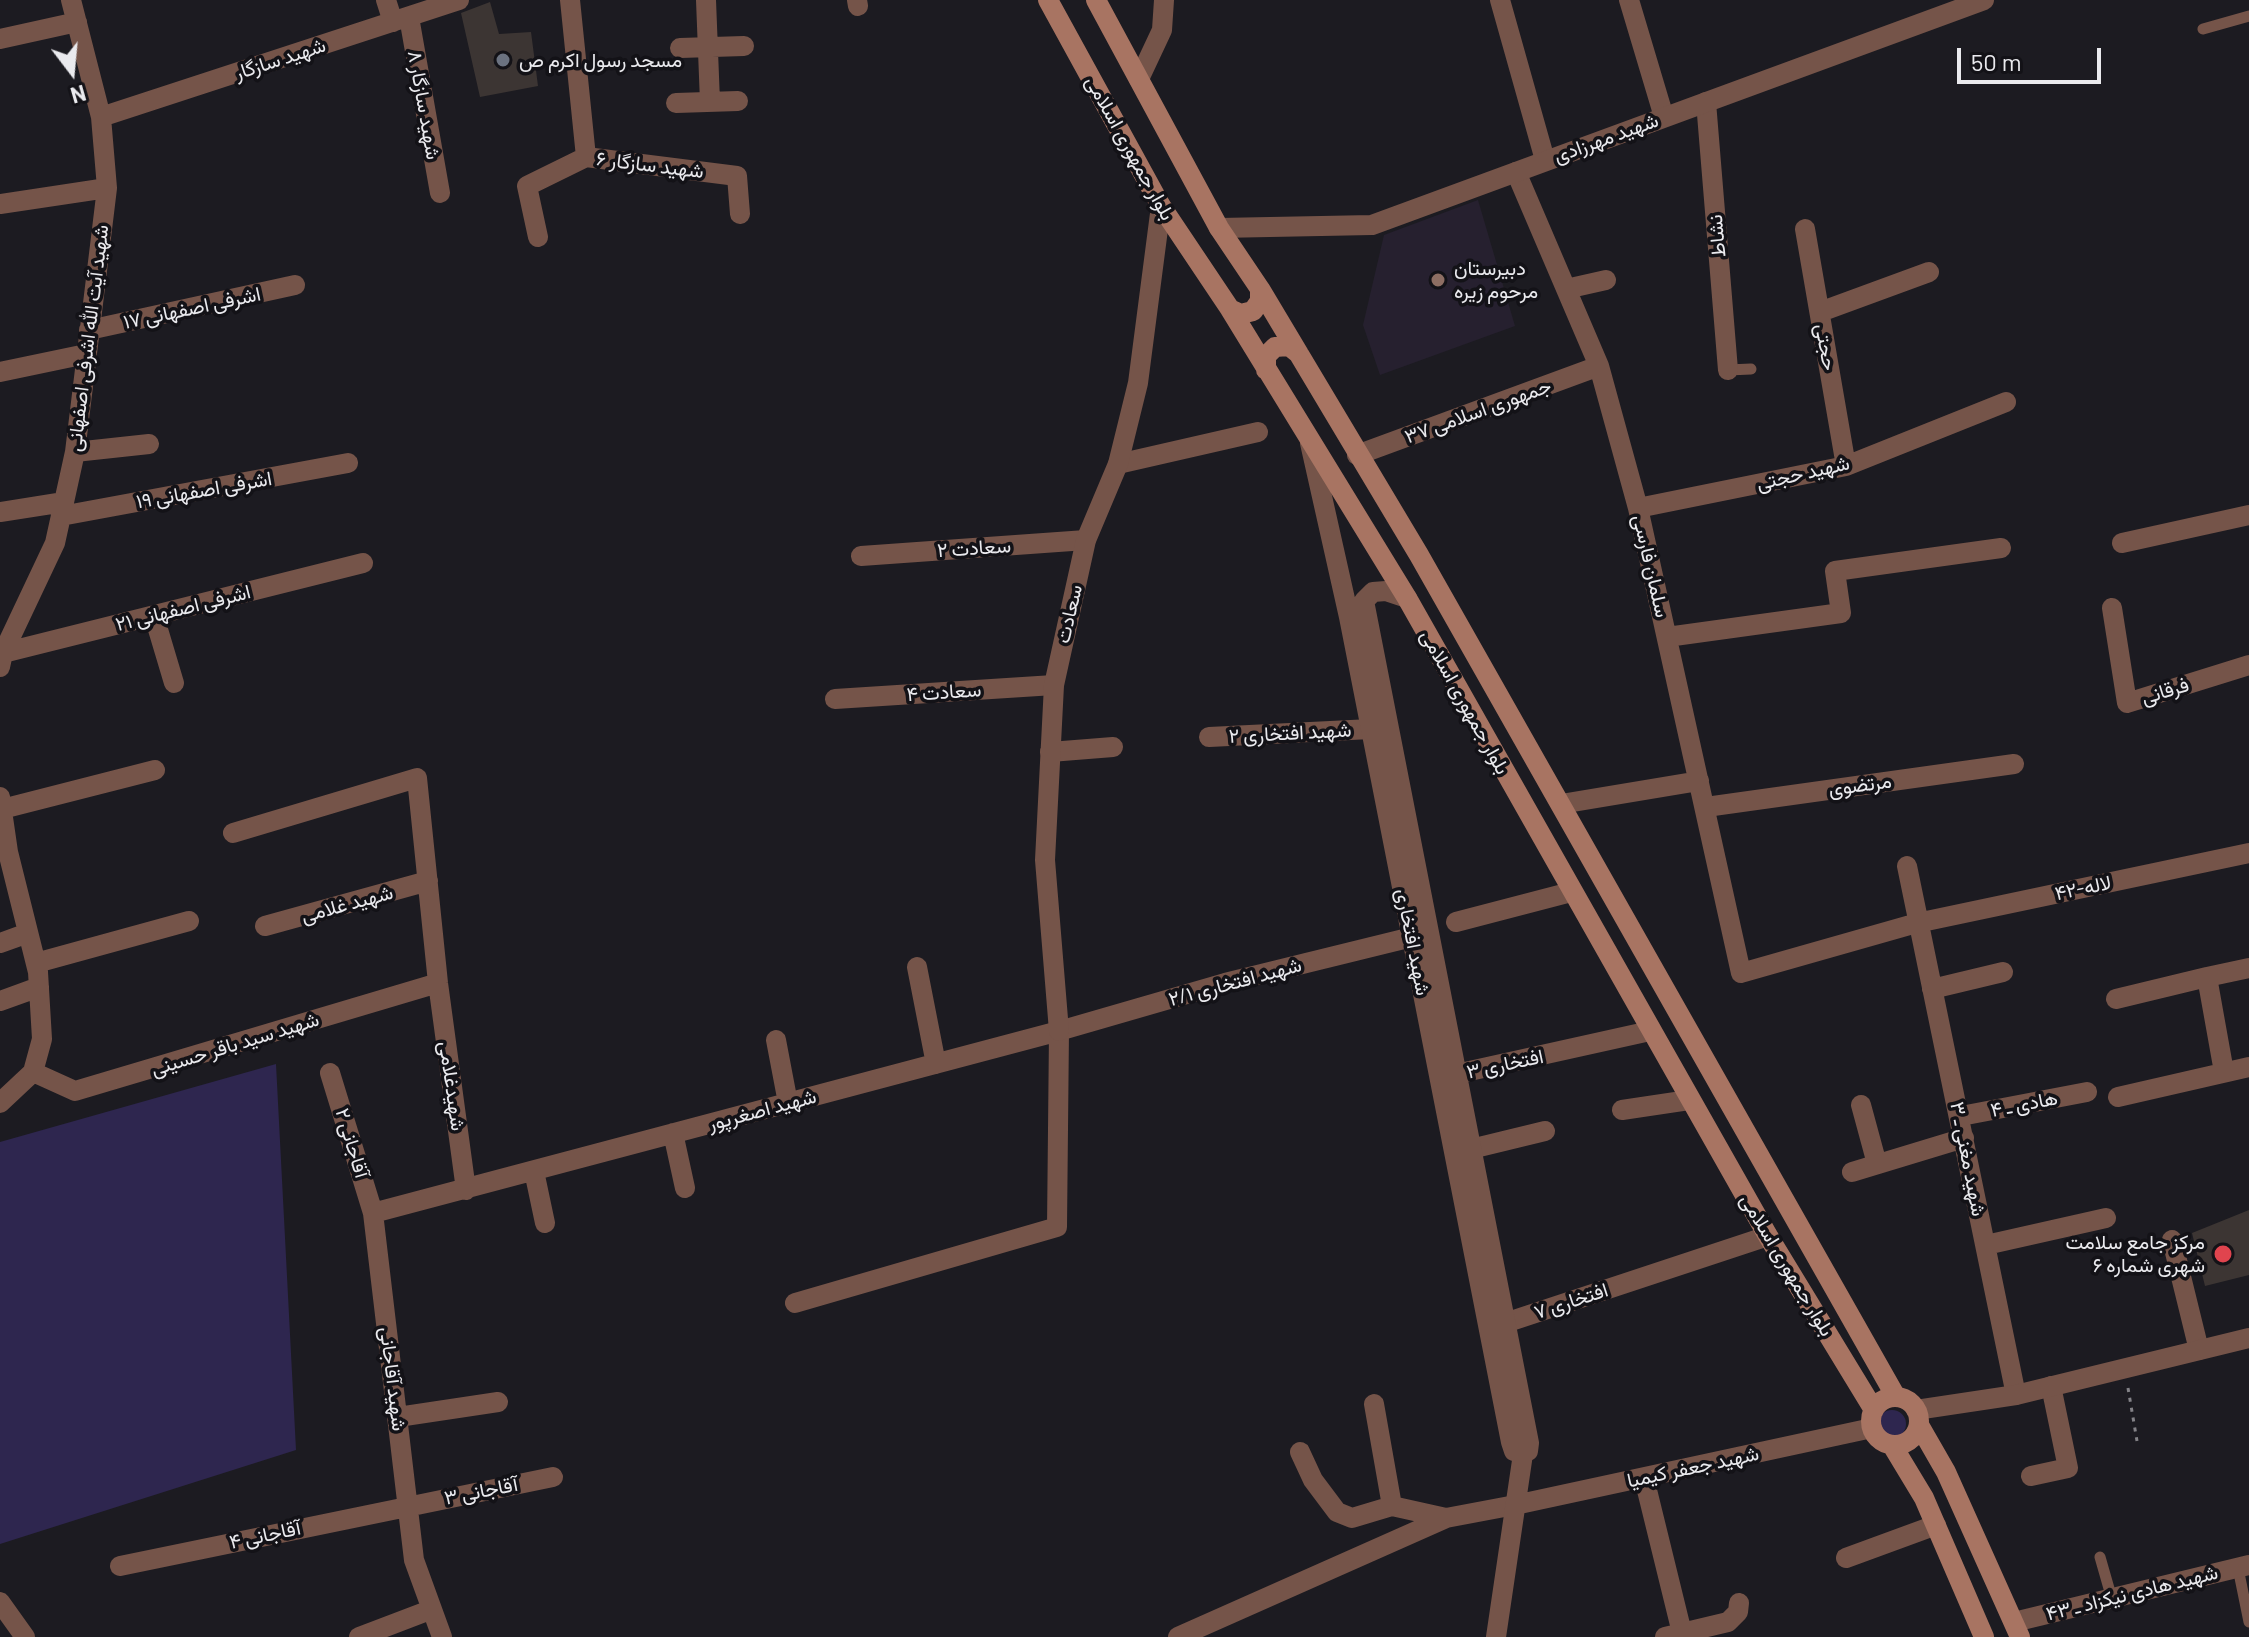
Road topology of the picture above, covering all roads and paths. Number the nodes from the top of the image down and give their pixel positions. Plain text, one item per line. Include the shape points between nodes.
1 (71, 0) edge
2 (386, 0) edge
3 (459, 0) edge
4 (570, 0) edge
5 (706, 0) edge
6 (1048, 0) edge
7 (1096, 0) edge
8 (1164, 0) edge
9 (1500, 0) edge
10 (1629, 0) edge
11 (1984, 0) edge
12 (2249, 16) edge
13 (401, 19) junction
14 (77, 22) junction
15 (2203, 29) dead end
16 (0, 39) edge
17 (744, 46) dead end
18 (708, 47) junction
19 (680, 48) dead end
20 (1139, 79) junction
21 (738, 101) dead end
22 (710, 102) junction
23 (1706, 102) junction
24 (676, 103) dead end
25 (101, 117) junction
26 (1664, 117) junction
27 (586, 157) junction
28 (1545, 160) junction
29 (1516, 172) junction
30 (107, 188) junction
31 (440, 193) dead end
32 (0, 204) edge
33 (1161, 206) junction
34 (740, 214) dead end
35 (1219, 228) junction
36 (1805, 229) dead end
37 (538, 237) dead end
38 (1929, 272) dead end
39 (1606, 280) dead end
40 (295, 285) dead end
41 (1260, 289) junction
42 (1566, 289) junction
43 (1230, 309) junction
44 (1820, 312) junction
45 (89, 330) junction
46 (86, 354) junction
47 (1299, 354) junction
48 (1599, 366) junction
49 (1751, 369) dead end
50 (1266, 370) junction
51 (1728, 370) joint
52 (0, 372) edge
53 (2006, 402) dead end
54 (1258, 432) dead end
55 (1310, 443) junction
56 (149, 444) dead end
57 (75, 452) junction
58 (1357, 455) junction
59 (348, 463) dead end
60 (1118, 464) junction
61 (1846, 466) junction
62 (1638, 508) junction
63 (62, 509) junction
64 (0, 512) edge
65 (2249, 515) edge
66 (1086, 540) junction
67 (2122, 543) dead end
68 (2001, 548) dead end
69 (861, 556) dead end
70 (363, 563) dead end
71 (1407, 598) junction
72 (24, 607) junction
73 (2112, 608) dead end
74 (0, 616) edge
75 (154, 616) junction
76 (1359, 620) junction
77 (1667, 637) junction
78 (1, 660) edge
79 (2249, 665) edge
80 (174, 683) dead end
81 (1054, 685) junction
82 (835, 699) dead end
83 (1371, 729) junction
84 (1209, 737) dead end
85 (1113, 747) dead end
86 (1050, 752) junction
87 (2014, 764) dead end
88 (155, 770) dead end
89 (1699, 781) junction
90 (1, 803) edge
91 (1561, 804) junction
92 (1706, 807) junction
93 (233, 833) dead end
94 (2249, 853) edge
95 (1907, 866) dead end
96 (428, 881) junction
97 (1571, 892) junction
98 (189, 921) dead end
99 (1456, 922) dead end
100 (1917, 923) junction
101 (265, 926) dead end
102 (28, 933) junction
103 (1412, 937) junction
104 (0, 943) edge
105 (36, 963) junction
106 (917, 967) dead end
107 (2249, 968) edge
108 (2003, 972) dead end
109 (1741, 973) joint
110 (2207, 977) junction
111 (438, 983) junction
112 (39, 987) junction
113 (1932, 989) junction
114 (2116, 999) dead end
115 (0, 1001) edge
116 (1059, 1031) junction
117 (1650, 1031) junction
118 (776, 1040) dead end
119 (936, 1064) junction
120 (2249, 1067) edge
121 (33, 1072) junction
122 (2224, 1072) junction
123 (330, 1073) dead end
124 (1456, 1074) junction
125 (2087, 1092) dead end
126 (2118, 1097) dead end
127 (1689, 1100) junction
128 (0, 1103) edge
129 (788, 1103) junction
130 (1861, 1105) dead end
131 (1622, 1110) dead end
132 (1961, 1116) junction
133 (1545, 1131) dead end
134 (673, 1133) junction
135 (1964, 1138) junction
136 (1471, 1149) junction
137 (1877, 1164) junction
138 (534, 1171) junction
139 (1852, 1172) dead end
140 (685, 1188) dead end
141 (466, 1190) junction
142 (373, 1213) junction
143 (2106, 1218) dead end
144 (545, 1223) dead end
145 (1768, 1236) junction
146 (2172, 1240) dead end
147 (1986, 1245) junction
148 (795, 1303) dead end
149 (1505, 1323) junction
150 (2249, 1338) edge
151 (2199, 1350) junction
152 (2124, 1369) junction
153 (2051, 1386) junction
154 (2016, 1395) junction
155 (1896, 1397) junction
156 (498, 1402) dead end
157 (1374, 1404) dead end
158 (398, 1417) junction
159 (1918, 1417) junction
160 (1873, 1419) junction
161 (2137, 1441) dead end
162 (1892, 1445) junction
163 (1517, 1448) junction
164 (1300, 1452) dead end
165 (1946, 1472) junction
166 (2031, 1476) dead end
167 (553, 1477) dead end
168 (1644, 1478) junction
169 (1918, 1486) junction
170 (409, 1505) junction
171 (1515, 1505) junction
172 (1392, 1506) junction
173 (1446, 1518) junction
174 (1936, 1525) junction
175 (2100, 1557) dead end
176 (1846, 1558) dead end
177 (120, 1566) dead end
178 (2243, 1566) edge
179 (2112, 1599) junction
180 (0, 1602) edge
181 (1739, 1603) dead end
182 (430, 1610) junction
183 (2249, 1622) edge
184 (2017, 1629) edge
185 (1677, 1636) edge
186 (25, 1637) edge
187 (359, 1637) edge
188 (442, 1637) edge
189 (1178, 1637) edge
190 (1496, 1637) edge
191 (1984, 1637) edge

1 - 14 street, شهید آیت الله اشرفی اصفهانی
2 - 13 street, شهید سازگار ۸
3 - 13 street, شهید سازگار
4 - 27 street, شهید سازگار ۶
5 - 18 street
6 - 33 main road, بلوار جمهوری اسلامی
7 - 20 main road, بلوار جمهوری اسلامی
8 - 20 street via 1162,30
9 - 28 street
10 - 26 street
11 - 23 street, شهید مهرزادی
12 - 15 lane
13 - 25 street, شهید سازگار
13 - 31 street, شهید سازگار ۸
14 - 16 street
14 - 25 street, شهید آیت الله اشرفی اصفهانی
17 - 18 street
18 - 19 street
18 - 22 street
20 - 35 main road, بلوار جمهوری اسلامی
21 - 22 street
22 - 24 street
23 - 26 street, شهید مهرزادی
23 - 51 street, نشاط
25 - 30 street, شهید آیت الله اشرفی اصفهانی
26 - 28 street, شهید مهرزادی
27 - 34 street, شهید سازگار ۶ via 737,176
27 - 37 street via 527,186
28 - 29 street, شهید مهرزادی
29 - 35 street, شهید مهرزادی via 1372,225
29 - 42 street, سلمان فارسی
30 - 32 street
30 - 45 street, شهید آیت الله اشرفی اصفهانی
33 - 43 main road, بلوار جمهوری اسلامی
33 - 60 street, سعادت via 1138,383
35 - 41 main road, بلوار جمهوری اسلامی
36 - 44 street, حجتی
38 - 44 street
39 - 42 street
40 - 45 street, اشرفی اصفهانی ۱۷
41 - 43 main road via 1253,311 1241,314
41 - 47 main road, بلوار جمهوری اسلامی
42 - 48 street, سلمان فارسی
43 - 50 main road, بلوار جمهوری اسلامی
44 - 61 street, حجتی
45 - 46 street, شهید آیت الله اشرفی اصفهانی
46 - 52 street
46 - 57 street, شهید آیت الله اشرفی اصفهانی
47 - 50 main road via 1289,346 1275,347 1266,356
47 - 58 main road, بلوار جمهوری اسلامی
48 - 58 street, جمهوری اسلامی ۳۷
48 - 62 street, سلمان فارسی
49 - 51 lane
50 - 55 main road, بلوار جمهوری اسلامی
53 - 61 street, شهید حجتی
54 - 60 street
55 - 71 main road, بلوار جمهوری اسلامی
55 - 76 street, شهید افتخاری
56 - 57 street
57 - 63 street, شهید آیت الله اشرفی اصفهانی
58 - 91 main road, بلوار جمهوری اسلامی
59 - 63 street, اشرفی اصفهانی ۱۹
60 - 66 street, سعادت
61 - 62 street, شهید حجتی
62 - 77 street, سلمان فارسی
63 - 64 street, اشرفی اصفهانی ۱۹
63 - 72 street, شهید آیت الله اشرفی اصفهانی via 55,543
65 - 67 street
66 - 69 street, سعادت ۲
66 - 81 street, سعادت
68 - 77 street via 1835,571 1841,613
70 - 75 street, اشرفی اصفهانی ۲۱
71 - 76 street via 1373,592 1364,601
71 - 97 main road, بلوار جمهوری اسلامی
72 - 74 street
72 - 78 street, شهید آیت الله اشرفی اصفهانی
73 - 79 street, فرقانی via 2127,703
75 - 78 street, اشرفی اصفهانی ۲۱
75 - 80 street
76 - 83 street, شهید افتخاری
76 - 124 street
77 - 89 street, سلمان فارسی
81 - 82 street, سعادت ۴
81 - 86 street, سعادت
83 - 84 street, شهید افتخاری ۲
83 - 103 street, شهید افتخاری
85 - 86 street
86 - 116 street, سعادت via 1045,860
87 - 92 street, مرتضوی
88 - 90 street
89 - 91 street
89 - 92 street, سلمان فارسی
90 - 102 street
91 - 155 main road, بلوار جمهوری اسلامی
92 - 109 street, سلمان فارسی
93 - 96 street, شهیدغلامی via 417,778
94 - 100 street, لاله-۴۲
95 - 100 street, شهید مغنی ـ ۳
96 - 101 street, شهید غلامی
96 - 111 street, شهیدغلامی
97 - 99 street
97 - 117 main road, بلوار جمهوری اسلامی
98 - 105 street
100 - 109 street, لاله-۴۲
100 - 113 street, شهید مغنی ـ ۳
102 - 104 street
102 - 105 street
103 - 116 street, شهید افتخاری ۲/۱
103 - 163 street, شهید افتخاری
105 - 112 street
106 - 119 street
107 - 110 street
108 - 113 street
110 - 114 street
110 - 122 street
111 - 121 street, شهید سید باقر حسینی via 75,1091
111 - 141 street, شهیدغلامی
112 - 115 street
112 - 121 street via 42,1039
113 - 132 street, شهید مغنی ـ ۳
116 - 119 street, شهید اصغرپور
116 - 148 street, سعادت via 1057,1227
117 - 124 street, افتخاری ۳
117 - 127 main road, بلوار جمهوری اسلامی
118 - 129 street
119 - 129 street, شهید اصغرپور
120 - 122 street
121 - 128 street
122 - 126 street
123 - 142 street, آقاجانی ۲
124 - 136 street
125 - 132 street, هادی ـ ۴
127 - 131 street
127 - 145 main road, بلوار جمهوری اسلامی
129 - 134 street, شهید اصغرپور
130 - 137 street
132 - 135 street, شهید مغنی ـ ۳
133 - 136 street
134 - 138 street, شهید اصغرپور
134 - 140 street
135 - 137 street
135 - 147 street, شهید مغنی ـ ۳
136 - 149 street
137 - 139 street
138 - 141 street, شهید اصغرپور
138 - 144 street
141 - 142 street
142 - 158 street, شهید آقاجانی
143 - 147 street
145 - 149 street, افتخاری ۷
145 - 160 main road, بلوار جمهوری اسلامی
146 - 151 street
147 - 154 street, شهید مغنی ـ ۳
149 - 163 street via 1529,1443 1528,1451
150 - 151 street
151 - 152 street
152 - 153 street
152 - 161 path
153 - 154 street
153 - 166 street via 2068,1468
154 - 159 street
155 - 159 main road
155 - 160 main road via 1884,1400
156 - 158 street
157 - 172 street
158 - 170 street, شهید آقاجانی
159 - 162 main road via 1909,1441
159 - 165 main road
160 - 162 main road via 1879,1440
160 - 168 street, شهید جعفر کیمیا
162 - 169 main road
163 - 171 street, شهید افتخاری
164 - 172 street via 1337,1512 1352,1518
165 - 169 main road via 1928,1466 1919,1474
165 - 184 main road
167 - 170 street, آقاجانی ۳
168 - 171 street, شهید جعفر کیمیا
168 - 185 street
169 - 174 main road
170 - 177 street, آقاجانی ۴
170 - 182 street, شهید آقاجانی via 414,1560
171 - 173 street, شهید جعفر کیمیا
171 - 190 street, شهید افتخاری
172 - 173 street
173 - 189 street
174 - 176 street
174 - 191 main road
175 - 179 lane
178 - 179 street, شهید هادی نیکزاد ـ ۴۳
178 - 183 lane
179 - 184 street, شهید هادی نیکزاد ـ ۴۳
180 - 186 street
181 - 185 street via 1728,1622
182 - 187 street
182 - 188 street, شهید آقاجانی

